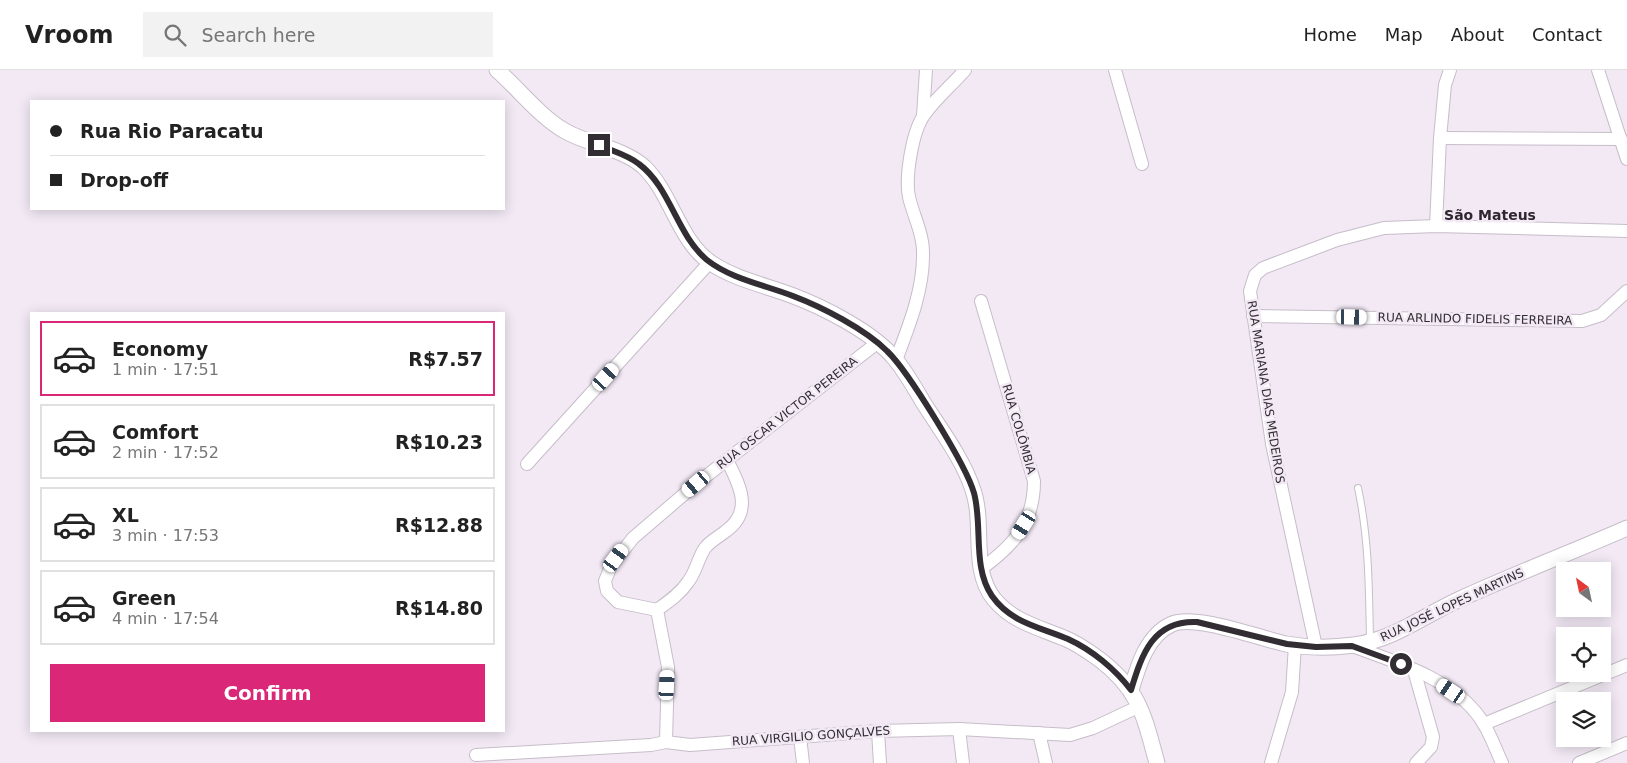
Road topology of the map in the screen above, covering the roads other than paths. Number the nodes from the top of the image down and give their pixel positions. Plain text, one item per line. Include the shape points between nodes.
1 (497, 70) edge
2 (926, 70) edge
3 (965, 70) edge
4 (1115, 70) edge
5 (1450, 70) edge
6 (1598, 70) edge
7 (923, 116) junction
8 (1440, 138) junction
9 (1621, 139) junction
10 (1627, 159) edge
11 (1142, 164) dead end
12 (1436, 226) junction
13 (1627, 231) edge
14 (710, 262) junction
15 (1627, 291) edge
16 (981, 301) dead end
17 (1253, 316) junction
18 (877, 343) junction
19 (896, 360) junction
20 (727, 460) junction
21 (527, 464) dead end
22 (1358, 488) dead end
23 (1627, 528) edge
24 (981, 569) junction
25 (657, 610) junction
26 (1370, 643) junction
27 (1295, 645) junction
28 (1352, 646) junction
29 (1316, 647) junction
30 (1627, 665) edge
31 (1414, 670) junction
32 (1131, 690) junction
33 (1140, 706) junction
34 (1484, 724) junction
35 (959, 729) junction
36 (878, 731) junction
37 (1039, 733) junction
38 (800, 736) junction
39 (666, 742) junction
40 (1627, 743) edge
41 (476, 755) dead end
42 (802, 763) edge
43 (880, 763) edge
44 (962, 763) edge
45 (1046, 763) edge
46 (1157, 763) edge
47 (1271, 763) edge
48 (1416, 763) edge
49 (1502, 763) edge
50 (1579, 763) edge

1 - 14 street via 565,131 640,164 664,194 690,241
2 - 7 street
3 - 7 street
4 - 11 street
5 - 8 street via 1445,85
6 - 9 street
7 - 19 street via 907,180 910,203 922,236 923,259 911,317
8 - 9 street
8 - 12 street
9 - 10 street
12 - 13 street, RUA MARIANA DIAS MEDEIROS
12 - 17 street, RUA MARIANA DIAS MEDEIROS via 1369,230 1263,268 1255,275 1250,291
14 - 18 street via 822,309
14 - 21 street
15 - 17 street, RUA ARLINDO FIDELIS FERREIRA via 1601,315 1582,321
16 - 24 street, RUA COLÔMBIA via 1034,481 1034,498 1016,540
17 - 29 street, RUA MARIANA DIAS MEDEIROS via 1272,444
18 - 19 street
18 - 20 street, RUA OSCAR VICTOR PEREIRA
19 - 24 street via 971,484 976,504
20 - 25 street via 742,494 739,518 734,526 708,544 689,582
20 - 25 street, RUA OSCAR VICTOR PEREIRA via 633,538 607,574 606,588 614,599
22 - 26 lane via 1369,559
23 - 26 street, RUA JOSÉ LOPES MARTINS via 1461,598
24 - 32 street via 992,596 1012,617 1078,644 1108,666
25 - 39 street via 668,667
26 - 28 street, RUA JOSÉ LOPES MARTINS
27 - 29 street, RUA JOSÉ LOPES MARTINS
27 - 32 street, RUA JOSÉ LOPES MARTINS via 1197,622 1173,624 1153,639
27 - 47 street via 1292,692
28 - 29 street, RUA JOSÉ LOPES MARTINS
28 - 31 street
30 - 34 street
31 - 34 street via 1459,697
31 - 48 street via 1433,737 1431,747
32 - 33 street
33 - 37 street, RUA VIRGILIO GONÇALVES via 1081,733 1058,736
33 - 46 street
34 - 49 street
35 - 36 street, RUA VIRGILIO GONÇALVES
35 - 37 street, RUA VIRGILIO GONÇALVES
35 - 44 street
36 - 38 street, RUA VIRGILIO GONÇALVES
36 - 43 street
37 - 45 street
38 - 39 street, RUA VIRGILIO GONÇALVES via 690,745
38 - 42 street
39 - 41 street, RUA VIRGILIO GONÇALVES
40 - 50 street

